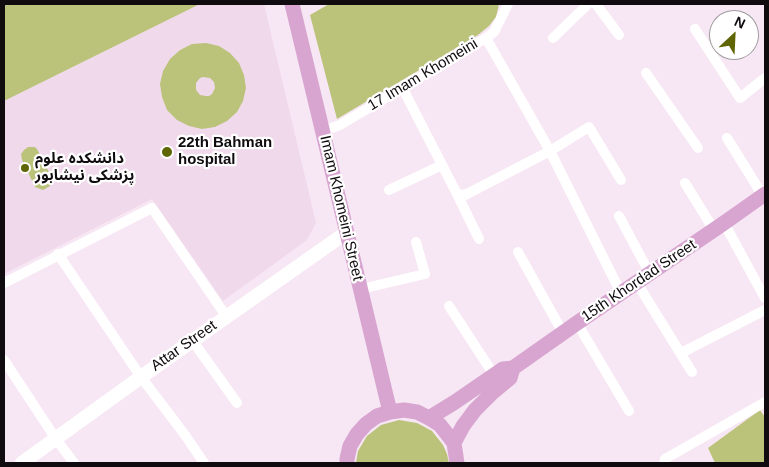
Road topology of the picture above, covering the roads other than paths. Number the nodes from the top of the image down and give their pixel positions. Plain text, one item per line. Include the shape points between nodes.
1 (292, 4) edge
2 (508, 4) edge
3 (588, 4) edge
4 (596, 4) edge
5 (695, 29) dead end
6 (619, 35) dead end
7 (486, 38) junction
8 (553, 38) dead end
9 (646, 73) dead end
10 (765, 78) edge
11 (402, 87) junction
12 (323, 131) junction
13 (727, 138) dead end
14 (698, 148) dead end
15 (550, 152) junction
16 (442, 165) junction
17 (621, 180) dead end
18 (685, 183) dead end
19 (389, 190) dead end
20 (457, 194) junction
21 (764, 195) edge
22 (619, 216) dead end
23 (719, 227) junction
24 (347, 232) junction
25 (480, 239) dead end
26 (416, 242) dead end
27 (518, 252) dead end
28 (58, 254) junction
29 (650, 274) junction
30 (4, 283) edge
31 (637, 283) junction
32 (361, 289) junction
33 (621, 293) junction
34 (765, 298) edge
35 (450, 306) dead end
36 (765, 310) edge
37 (226, 316) junction
38 (577, 323) junction
39 (564, 333) junction
40 (192, 340) junction
41 (681, 353) junction
42 (4, 360) edge
43 (513, 368) junction
44 (692, 372) dead end
45 (494, 375) junction
46 (141, 377) junction
47 (765, 402) edge
48 (237, 403) dead end
49 (629, 411) dead end
50 (390, 412) junction
51 (429, 418) junction
52 (56, 439) junction
53 (454, 443) junction
54 (346, 462) edge
55 (22, 463) edge
56 (74, 463) edge
57 (204, 463) edge
58 (457, 463) edge
59 (664, 463) edge

1 - 12 main road, Imam Khomeini Street
2 - 7 street, 17 Imam Khomeini via 494,32
3 - 8 street
4 - 6 street
5 - 10 street via 740,98
7 - 11 street, 17 Imam Khomeini
7 - 15 street
9 - 14 street
11 - 12 street, 17 Imam Khomeini via 340,125
11 - 16 street
12 - 24 main road, Imam Khomeini Street
13 - 21 street
15 - 17 street via 589,127
15 - 20 street via 465,195
15 - 33 street
16 - 19 street
16 - 20 street
18 - 23 street
20 - 25 street
21 - 23 main road, 15th Khordad Street
22 - 29 street
23 - 29 main road, 15th Khordad Street
23 - 34 street
24 - 32 main road, Imam Khomeini Street
24 - 37 street, Attar Street
26 - 32 street via 425,274
27 - 39 street
28 - 30 street
28 - 37 street via 152,208
28 - 46 street
29 - 31 main road, 15th Khordad Street
31 - 33 main road, 15th Khordad Street
31 - 41 street
32 - 50 main road, Imam Khomeini Street
33 - 38 main road, 15th Khordad Street
35 - 45 street
36 - 41 street
37 - 40 street, Attar Street
38 - 39 main road, 15th Khordad Street
38 - 49 street
39 - 43 main road, 15th Khordad Street
40 - 46 street, Attar Street
40 - 48 street
41 - 44 street
42 - 52 street
43 - 45 main road, 15th Khordad Street via 503,369
43 - 53 main road, 15th Khordad Street via 510,378 475,410
45 - 51 main road, 15th Khordad Street
46 - 52 street, Attar Street
46 - 57 street
47 - 59 street via 665,459
50 - 51 main road via 417,412
50 - 54 main road via 377,416 357,434
51 - 53 main road via 440,425
52 - 55 street, Attar Street
52 - 56 street
53 - 58 main road

